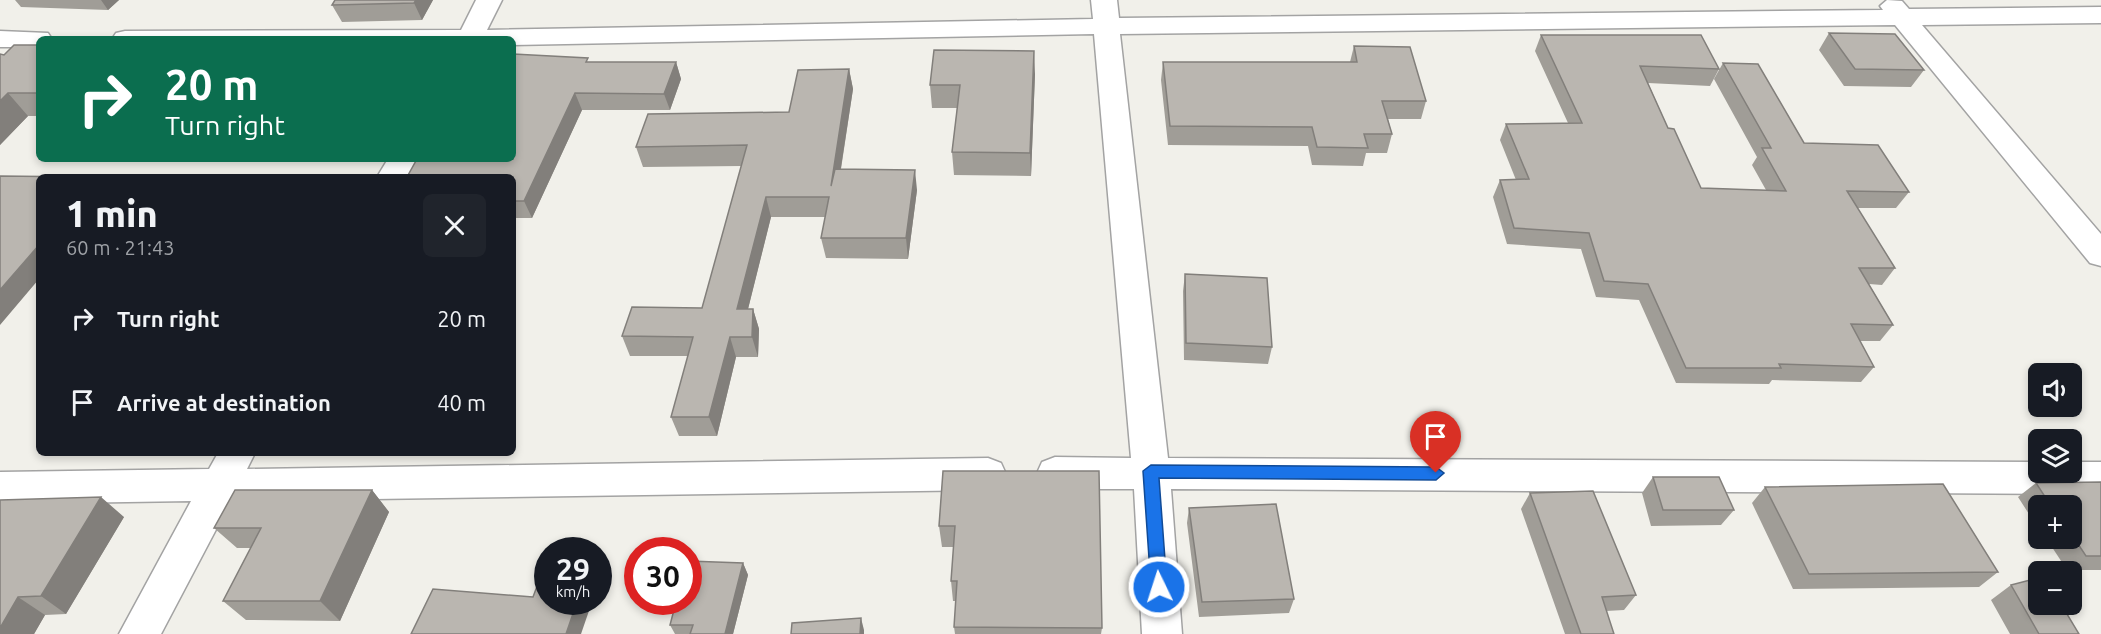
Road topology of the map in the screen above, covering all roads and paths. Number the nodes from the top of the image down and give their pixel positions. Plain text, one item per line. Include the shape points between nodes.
1 (489, 0) edge
2 (1895, 9) edge
3 (1106, 13) edge
4 (2101, 15) edge
5 (471, 36) edge
6 (516, 37) edge
7 (0, 39) edge
8 (36, 39) edge
9 (2101, 255) edge
10 (235, 456) edge
11 (1151, 471) junction
12 (2101, 478) edge
13 (218, 486) junction
14 (0, 488) edge
15 (138, 634) edge
16 (1162, 634) edge

1 - 5 street
2 - 3 street
2 - 4 street
2 - 9 street
3 - 6 street
3 - 11 street
7 - 8 street
10 - 13 street
11 - 12 street
11 - 13 street
11 - 16 street
13 - 14 street
13 - 15 street

